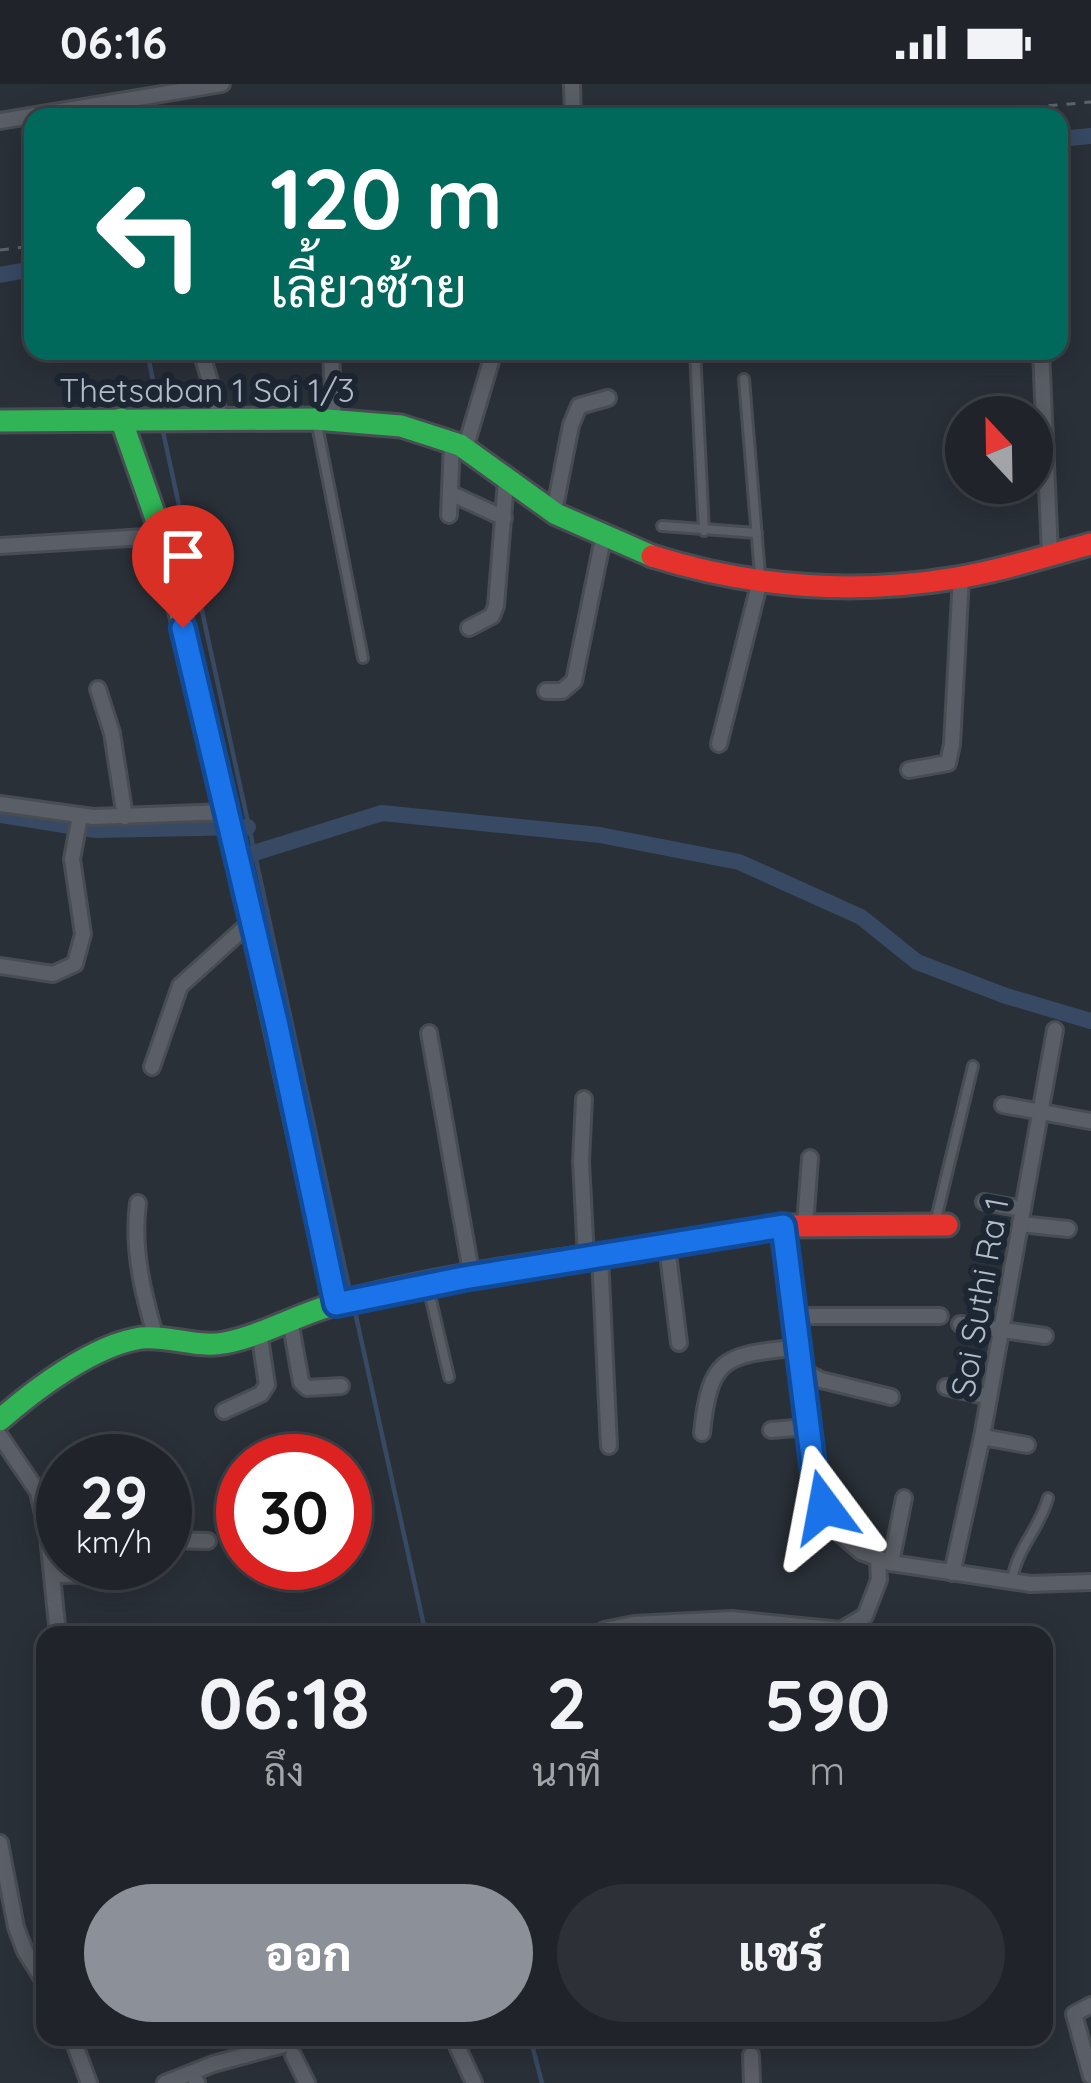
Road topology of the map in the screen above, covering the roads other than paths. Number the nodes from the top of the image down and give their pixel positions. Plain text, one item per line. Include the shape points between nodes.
1 (222, 84) edge
2 (200, 86) edge
3 (152, 90) edge
4 (64, 108) edge
5 (204, 360) edge
6 (330, 360) edge
7 (491, 360) edge
8 (695, 360) edge
9 (1041, 360) edge
10 (744, 379) dead end
11 (608, 398) dead end
12 (129, 419) junction
13 (220, 419) junction
14 (325, 419) junction
15 (0, 421) edge
16 (459, 445) junction
17 (506, 481) junction
18 (450, 493) junction
19 (554, 512) junction
20 (449, 515) dead end
21 (504, 518) junction
22 (662, 526) dead end
23 (704, 531) junction
24 (757, 533) junction
25 (161, 536) junction
26 (603, 538) junction
27 (1091, 544) edge
28 (0, 547) edge
29 (1050, 554) junction
30 (961, 577) junction
31 (760, 581) junction
32 (469, 628) dead end
33 (363, 658) dead end
34 (98, 689) dead end
35 (546, 691) dead end
36 (718, 744) dead end
37 (909, 770) dead end
38 (0, 804) edge
39 (124, 817) junction
40 (229, 821) junction
41 (78, 823) junction
42 (252, 921) junction
43 (0, 966) edge
44 (1055, 1030) dead end
45 (429, 1033) dead end
46 (973, 1066) dead end
47 (152, 1067) dead end
48 (584, 1099) dead end
49 (1003, 1105) dead end
50 (1040, 1112) junction
51 (1090, 1121) edge
52 (810, 1158) dead end
53 (984, 1202) dead end
54 (138, 1203) dead end
55 (1021, 1216) junction
56 (941, 1225) joint
57 (794, 1226) junction
58 (1068, 1228) dead end
59 (667, 1246) junction
60 (593, 1257) junction
61 (472, 1277) junction
62 (428, 1286) junction
63 (345, 1302) junction
64 (794, 1316) junction
65 (940, 1316) dead end
66 (290, 1320) junction
67 (959, 1324) dead end
68 (1001, 1330) junction
69 (259, 1331) junction
70 (1046, 1336) dead end
71 (156, 1338) junction
72 (679, 1343) dead end
73 (798, 1346) junction
74 (801, 1370) junction
75 (449, 1377) dead end
76 (340, 1386) dead end
77 (946, 1387) dead end
78 (989, 1396) junction
79 (890, 1397) dead end
80 (224, 1411) dead end
81 (0, 1420) edge
82 (808, 1427) junction
83 (771, 1430) dead end
84 (702, 1433) dead end
85 (0, 1436) edge
86 (982, 1437) junction
87 (1027, 1445) dead end
88 (609, 1447) dead end
89 (36, 1489) edge
90 (904, 1498) dead end
91 (1048, 1498) dead end
92 (192, 1541) edge
93 (208, 1541) dead end
94 (885, 1561) junction
95 (952, 1573) junction
96 (1012, 1581) junction
97 (1091, 1582) edge
98 (54, 1590) edge
99 (57, 1626) edge
100 (624, 1626) edge
101 (766, 1626) edge
102 (848, 1626) edge
103 (0, 1843) edge
104 (36, 1969) edge
105 (1091, 2005) edge
106 (76, 2046) edge
107 (457, 2046) edge
108 (751, 2055) dead end
109 (1091, 2076) edge
110 (88, 2083) edge
111 (165, 2083) edge
112 (307, 2083) edge
113 (474, 2083) edge
114 (752, 2083) edge

1 - 2 street
2 - 3 street
3 - 4 street
5 - 13 street
6 - 14 street
7 - 16 street
8 - 23 lane
9 - 29 street
10 - 24 lane
11 - 19 street via 579,406
12 - 13 street, Thetsaban 1 Soi 1/3
12 - 15 street, Thetsaban 1 Soi 1/3
12 - 25 street
13 - 14 street, Thetsaban 1 Soi 1/3
14 - 16 street, Thetsaban 1 Soi 1/3 via 421,431
14 - 33 lane
16 - 17 street, Thetsaban 1 Soi 1/3
16 - 18 street
17 - 19 street, Thetsaban 1 Soi 1/3
17 - 21 street
18 - 20 street
18 - 21 street
19 - 26 street, Thetsaban 1 Soi 1/3
21 - 32 street via 496,606
22 - 23 lane
23 - 24 lane
24 - 31 lane
25 - 28 street
25 - 40 street
26 - 31 street, Thetsaban 1 Soi 1/3
26 - 35 street via 574,681
27 - 29 street, Thetsaban 1 Soi 1/3
29 - 30 street, Thetsaban 1 Soi 1/3
30 - 31 street, Thetsaban 1 Soi 1/3 via 869,588
30 - 37 street via 948,763
31 - 36 street
34 - 39 street
38 - 41 street
39 - 40 street
39 - 41 street
40 - 42 street
41 - 43 street via 72,860 83,934 75,964 53,974
42 - 47 street via 180,986
42 - 63 street
44 - 50 street, Soi Suthi Ra 1
45 - 61 street
46 - 56 lane
48 - 60 street via 581,1161
49 - 50 street
50 - 51 street
50 - 55 street, Soi Suthi Ra 1
52 - 57 street
53 - 55 street
54 - 71 street via 137,1258
55 - 58 street
55 - 68 street, Soi Suthi Ra 1
56 - 57 street
57 - 59 street
57 - 64 street
59 - 60 street
59 - 72 street
60 - 61 street
60 - 88 street
61 - 62 street
62 - 63 street
62 - 75 lane
63 - 66 street
64 - 65 street
64 - 73 street
66 - 69 street
66 - 76 street via 301,1382 318,1390
67 - 68 street
68 - 70 street
68 - 78 street, Soi Suthi Ra 1
69 - 71 street via 206,1346
69 - 80 street via 267,1385
71 - 81 street via 113,1347 69,1370
73 - 74 street
73 - 84 street via 726,1361 710,1384
74 - 79 street
74 - 82 street
77 - 78 street
78 - 86 street, Soi Suthi Ra 1
82 - 83 street
82 - 94 street via 815,1481 838,1533
85 - 89 street
86 - 87 street
86 - 95 street, Soi Suthi Ra 1
90 - 94 street
91 - 96 lane via 1015,1559
92 - 93 street
94 - 95 street
94 - 102 street via 872,1601
95 - 96 street
96 - 97 street
98 - 99 street
100 - 101 street via 732,1619
103 - 104 street via 16,1927
105 - 109 street via 1074,2014
106 - 110 street
107 - 113 street
108 - 114 street
111 - 112 street via 290,2049

